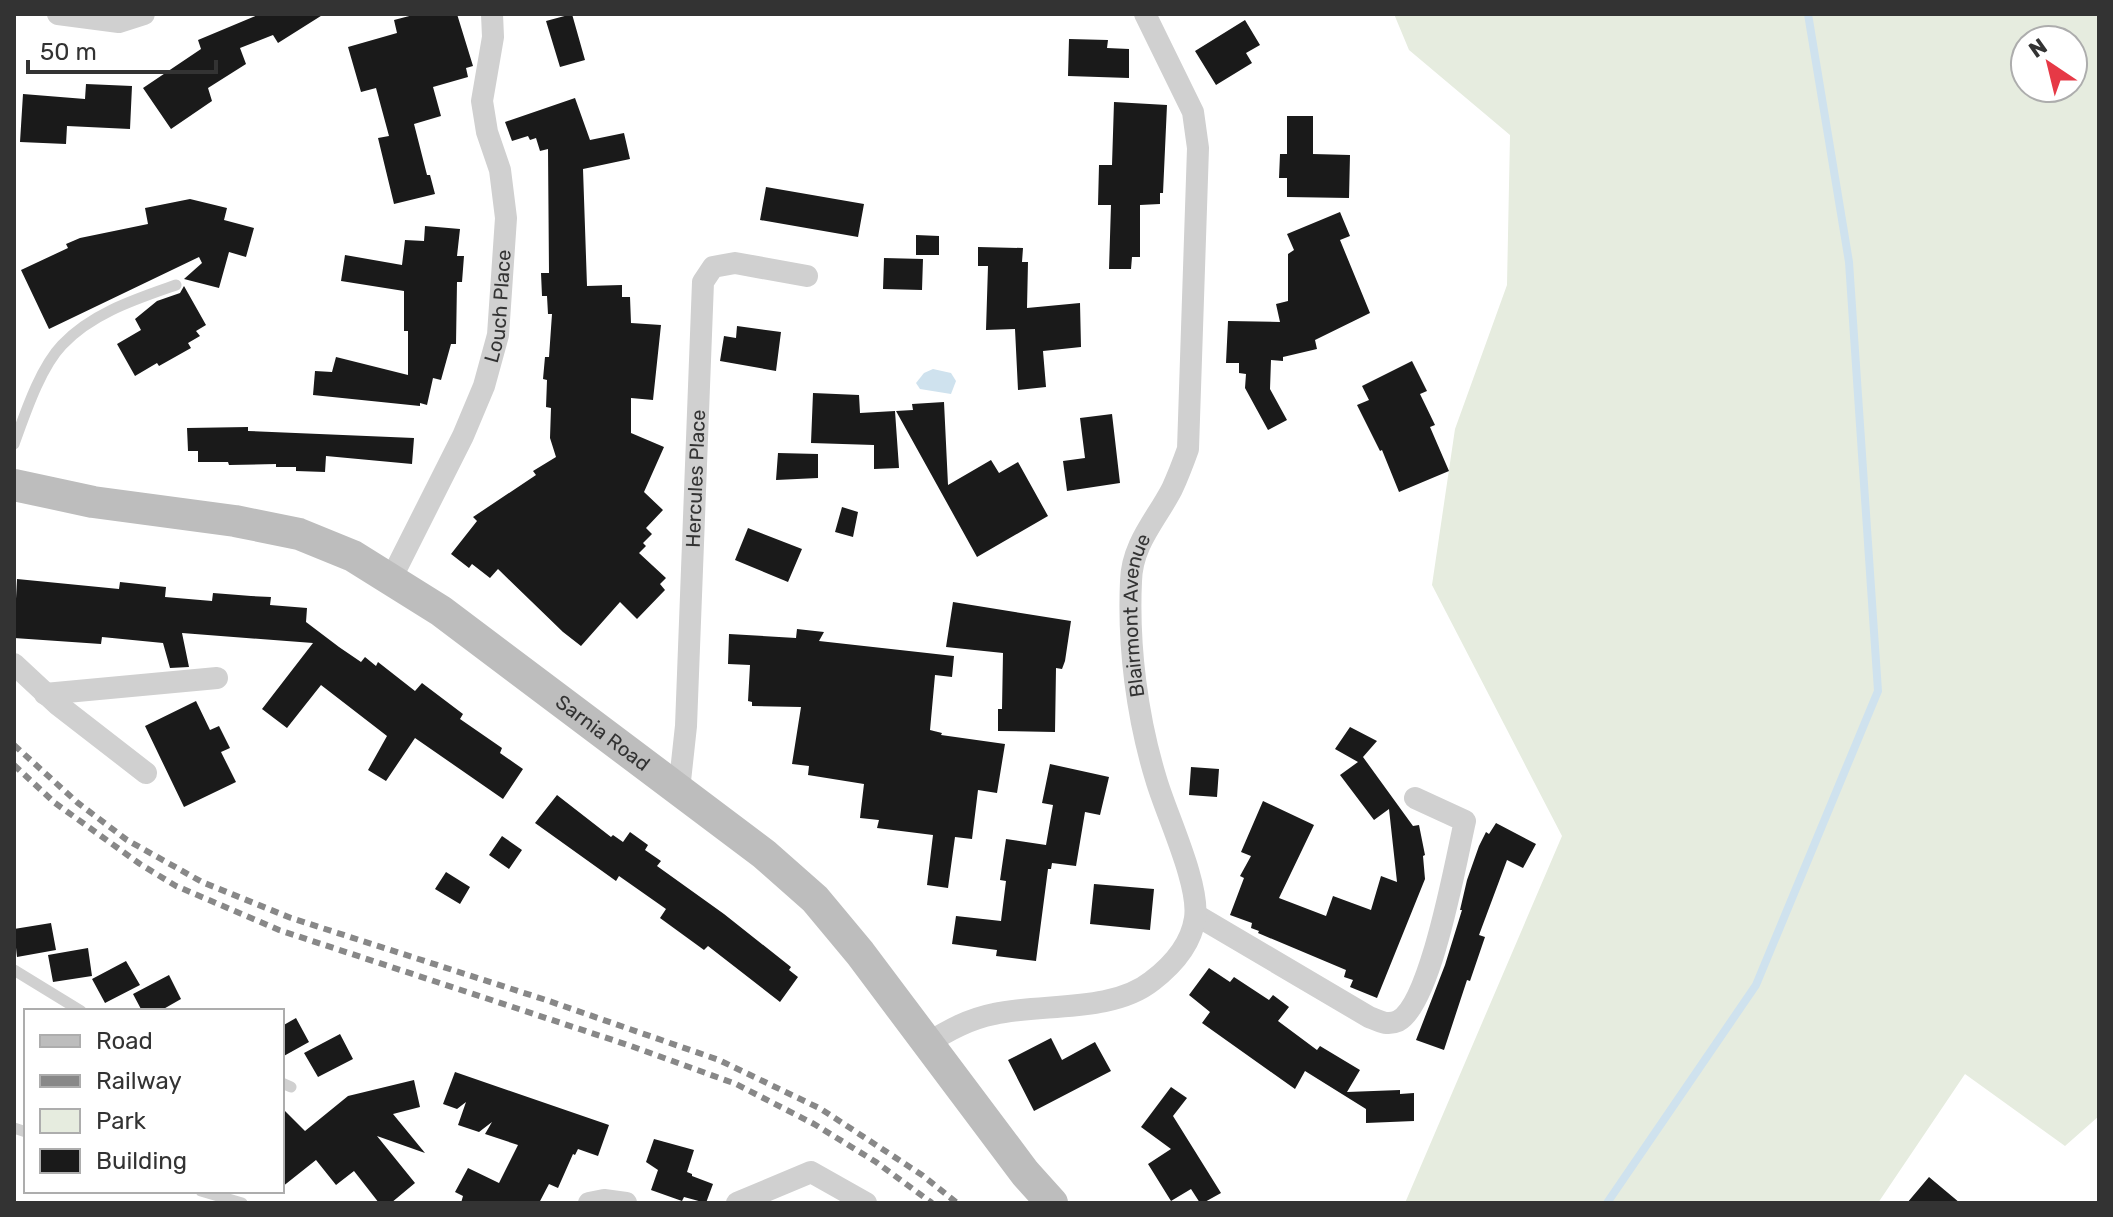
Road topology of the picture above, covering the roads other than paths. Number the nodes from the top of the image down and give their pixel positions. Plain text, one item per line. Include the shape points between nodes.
1 (58, 14) edge
2 (144, 14) edge
3 (492, 14) edge
4 (1145, 14) edge
5 (807, 276) dead end
6 (176, 285) dead end
7 (14, 444) edge
8 (14, 485) edge
9 (391, 579) junction
10 (14, 664) edge
11 (217, 678) dead end
12 (45, 694) junction
13 (146, 773) dead end
14 (679, 790) junction
15 (1415, 798) dead end
16 (1196, 915) junction
17 (14, 970) edge
18 (78, 1009) edge
19 (928, 1043) junction
20 (208, 1193) edge
21 (743, 1200) edge
22 (242, 1203) edge
23 (589, 1203) edge
24 (626, 1203) edge
25 (866, 1203) edge
26 (1052, 1203) edge

1 - 2 street via 119,22
3 - 9 street, Louch Place via 482,101 506,218 498,335 463,436
4 - 16 street, Blairmont Avenue via 1193,112 1198,148 1188,449 1134,556 1131,618 1146,737
5 - 14 street, Hercules Place via 735,263 713,267 703,282
6 - 7 lane via 124,303 62,345 46,368
8 - 9 main road, Sarnia Road via 299,534
9 - 14 main road, Sarnia Road
10 - 12 street
11 - 12 street
12 - 13 street
14 - 19 main road, Sarnia Road via 815,899
15 - 16 street via 1465,821 1429,971 1414,1006 1399,1020 1386,1024 1369,1017
16 - 19 street via 1176,960 1137,990 1094,1002 995,1013 962,1023
17 - 18 lane
19 - 26 main road, Sarnia Road
20 - 22 lane
21 - 25 street via 811,1172
23 - 24 street

